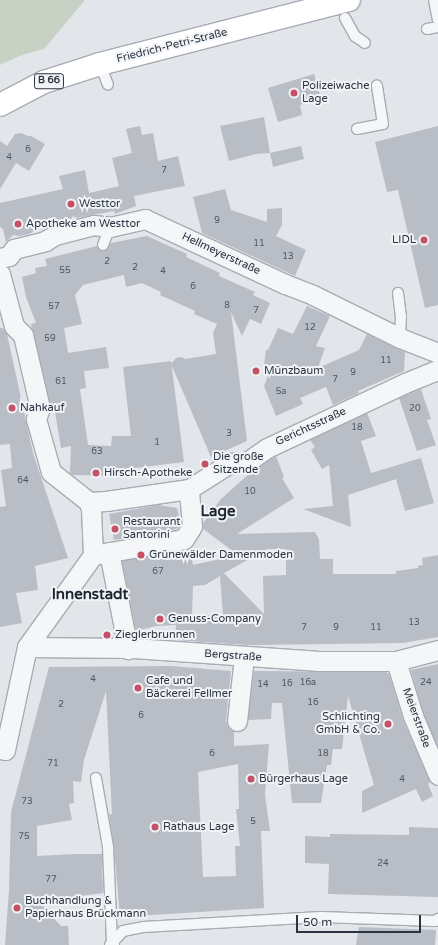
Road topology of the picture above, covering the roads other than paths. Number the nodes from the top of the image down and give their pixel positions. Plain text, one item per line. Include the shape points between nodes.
1 (434, 0) edge
2 (347, 9) edge
3 (438, 20) edge
4 (438, 27) edge
5 (427, 29) dead end
6 (365, 43) dead end
7 (100, 64) junction
8 (108, 85) dead end
9 (377, 85) dead end
10 (0, 105) edge
11 (358, 129) dead end
12 (110, 227) junction
13 (103, 245) dead end
14 (0, 258) edge
15 (0, 274) edge
16 (398, 293) dead end
17 (400, 338) junction
18 (438, 353) edge
19 (438, 370) edge
20 (189, 489) junction
21 (89, 502) junction
22 (106, 553) junction
23 (27, 647) junction
24 (128, 649) junction
25 (438, 650) edge
26 (244, 657) junction
27 (396, 661) junction
28 (236, 721) dead end
29 (2, 750) edge
30 (438, 775) edge
31 (96, 778) dead end
32 (438, 919) edge
33 (112, 944) edge

1 - 3 lane
2 - 6 lane via 355,36
2 - 7 main road, Friedrich-Petri-Straße / B 66
4 - 5 lane
7 - 8 lane
7 - 10 main road, Friedrich-Petri-Straße / B 66 via 44,82
9 - 11 lane via 383,124
12 - 13 lane
12 - 14 street, Hellmeyerstraße via 94,225 55,235 45,241 14,249 9,256
12 - 17 street, Hellmeyerstraße via 145,219 154,222
15 - 21 street via 8,296 14,326 23,335 29,374 40,408 36,419 51,472 67,488
16 - 17 lane
17 - 18 street, Hellmeyerstraße
19 - 20 street, Gerichtsstraße via 267,448 247,462 230,463
20 - 21 street, Gerichtsstraße
20 - 22 street via 192,526 184,539
21 - 22 street
22 - 23 street
22 - 24 street
23 - 24 street, Bergstraße
23 - 29 street
24 - 26 street, Bergstraße
25 - 27 street, Bergstraße
26 - 27 street, Bergstraße via 317,661
26 - 28 street
27 - 30 street, Meierstraße via 413,716
31 - 33 lane via 108,847
32 - 33 lane via 435,921 321,917 143,927 123,931

